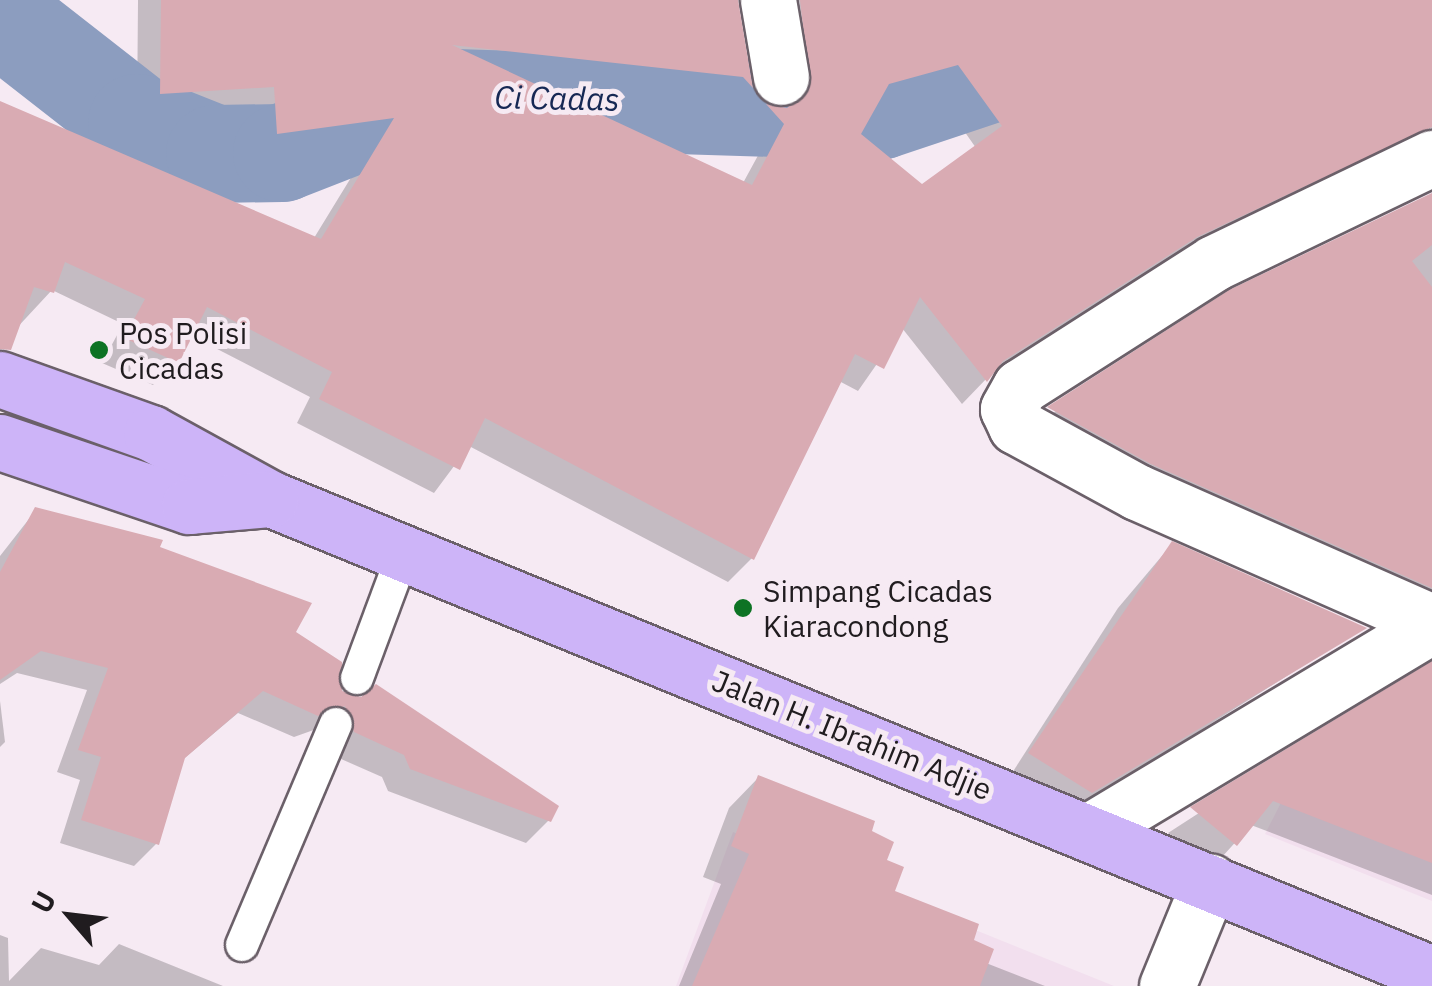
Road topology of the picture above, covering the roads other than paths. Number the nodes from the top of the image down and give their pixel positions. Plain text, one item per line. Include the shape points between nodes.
1 (768, 0) edge
2 (780, 77) dead end
3 (1432, 158) edge
4 (0, 379) edge
5 (0, 442) edge
6 (271, 499) junction
7 (406, 549) junction
8 (1432, 624) edge
9 (356, 678) dead end
10 (336, 724) dead end
11 (1088, 832) junction
12 (1210, 881) junction
13 (242, 944) dead end
14 (1432, 974) edge
15 (1167, 986) edge

1 - 2 street
3 - 8 street via 1214,262 1020,387 1008,409 1016,426 1137,492
4 - 6 main road, Jalan H. Ibrahim Adjie via 151,434
5 - 6 main road, Jalan H. Ibrahim Adjie via 190,506
6 - 7 main road, Jalan H. Ibrahim Adjie
7 - 9 lane
7 - 11 main road, Jalan H. Ibrahim Adjie
8 - 11 street
10 - 13 lane
11 - 12 main road, Jalan H. Ibrahim Adjie
12 - 14 main road, Jalan H. Ibrahim Adjie
12 - 15 street

